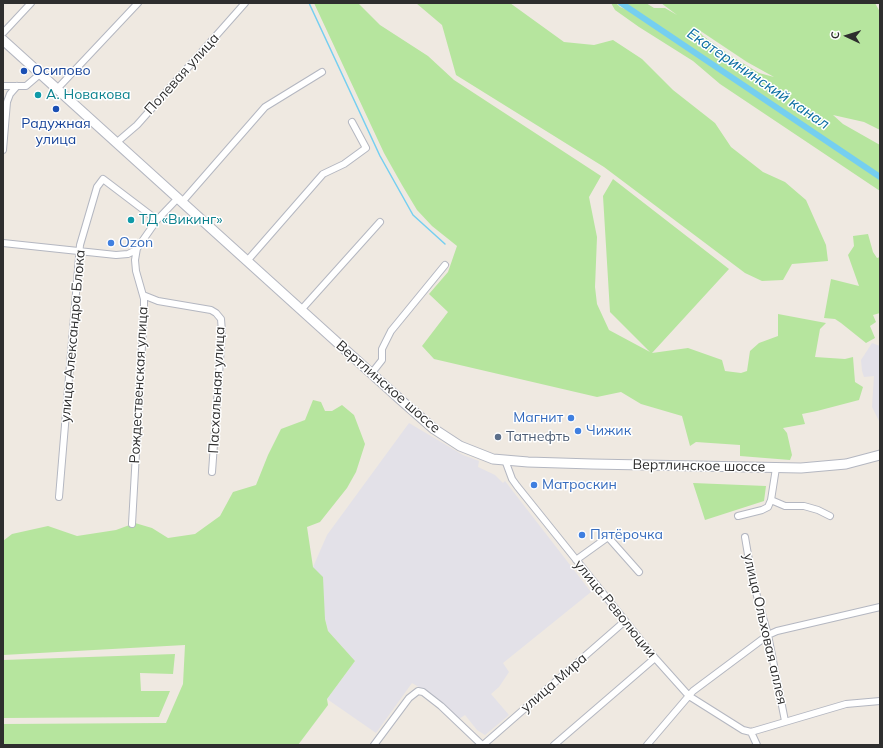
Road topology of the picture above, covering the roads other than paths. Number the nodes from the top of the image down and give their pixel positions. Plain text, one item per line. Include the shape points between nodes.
1 (31, 3) edge
2 (138, 3) edge
3 (245, 3) edge
4 (3, 33) edge
5 (3, 40) edge
6 (322, 72) dead end
7 (40, 74) junction
8 (3, 86) edge
9 (17, 86) junction
10 (57, 89) junction
11 (352, 122) dead end
12 (116, 143) junction
13 (3, 150) edge
14 (180, 200) junction
15 (158, 220) junction
16 (380, 222) dead end
17 (3, 243) edge
18 (137, 248) junction
19 (80, 251) junction
20 (247, 262) junction
21 (445, 265) dead end
22 (143, 295) junction
23 (301, 310) junction
24 (372, 374) junction
25 (880, 455) edge
26 (505, 460) junction
27 (776, 468) junction
28 (212, 472) dead end
29 (59, 497) dead end
30 (771, 500) junction
31 (738, 516) dead end
32 (830, 516) dead end
33 (132, 524) dead end
34 (745, 537) dead end
35 (576, 560) junction
36 (639, 572) dead end
37 (880, 607) edge
38 (626, 621) junction
39 (768, 634) junction
40 (655, 658) junction
41 (689, 696) junction
42 (880, 701) edge
43 (785, 721) junction
44 (751, 732) junction
45 (374, 745) edge
46 (483, 745) edge
47 (554, 745) edge
48 (647, 745) edge
49 (757, 745) edge

1 - 4 street
2 - 10 street
3 - 12 street, Полевая улица via 137,125
5 - 7 main road, Вертлинское шоссе
6 - 14 street via 265,107 238,140
7 - 9 street via 26,86
7 - 10 main road, Вертлинское шоссе
8 - 9 street
9 - 13 street via 6,102
10 - 12 main road, Вертлинское шоссе
11 - 20 street via 366,148 344,164 323,174
12 - 14 main road, Вертлинское шоссе
14 - 15 street
14 - 20 main road, Вертлинское шоссе
15 - 18 street
15 - 19 street, улица Александра Блока via 103,179 92,201
16 - 23 street
17 - 19 street
18 - 19 street via 122,256
18 - 22 street, Рождественская улица via 136,271
19 - 29 street, улица Александра Блока
20 - 23 main road, Вертлинское шоссе
21 - 24 street via 391,331 382,349 382,360
22 - 28 street, Пасхальная улица via 158,301 211,310 221,319
22 - 33 street, Рождественская улица
23 - 24 main road, Вертлинское шоссе
24 - 26 main road, Вертлинское шоссе via 427,423 452,441 479,455
25 - 27 main road, Вертлинское шоссе via 827,466
26 - 27 main road, Вертлинское шоссе
26 - 35 street, улица Революции via 512,479
27 - 30 street
30 - 31 street via 762,510
30 - 32 street via 785,506 804,506
34 - 39 street, улица Ольховая аллея via 752,578
35 - 36 street via 608,537
35 - 38 street, улица Революции
37 - 39 street
38 - 40 street, улица Революции
38 - 46 street, улица Мира
39 - 41 street
39 - 43 street, улица Ольховая аллея
40 - 41 street, улица Революции
40 - 47 street
41 - 44 street, улица Революции via 743,730
41 - 48 street
42 - 43 street via 846,704
43 - 44 street
44 - 49 street
45 - 46 street via 409,698 418,691 441,706

